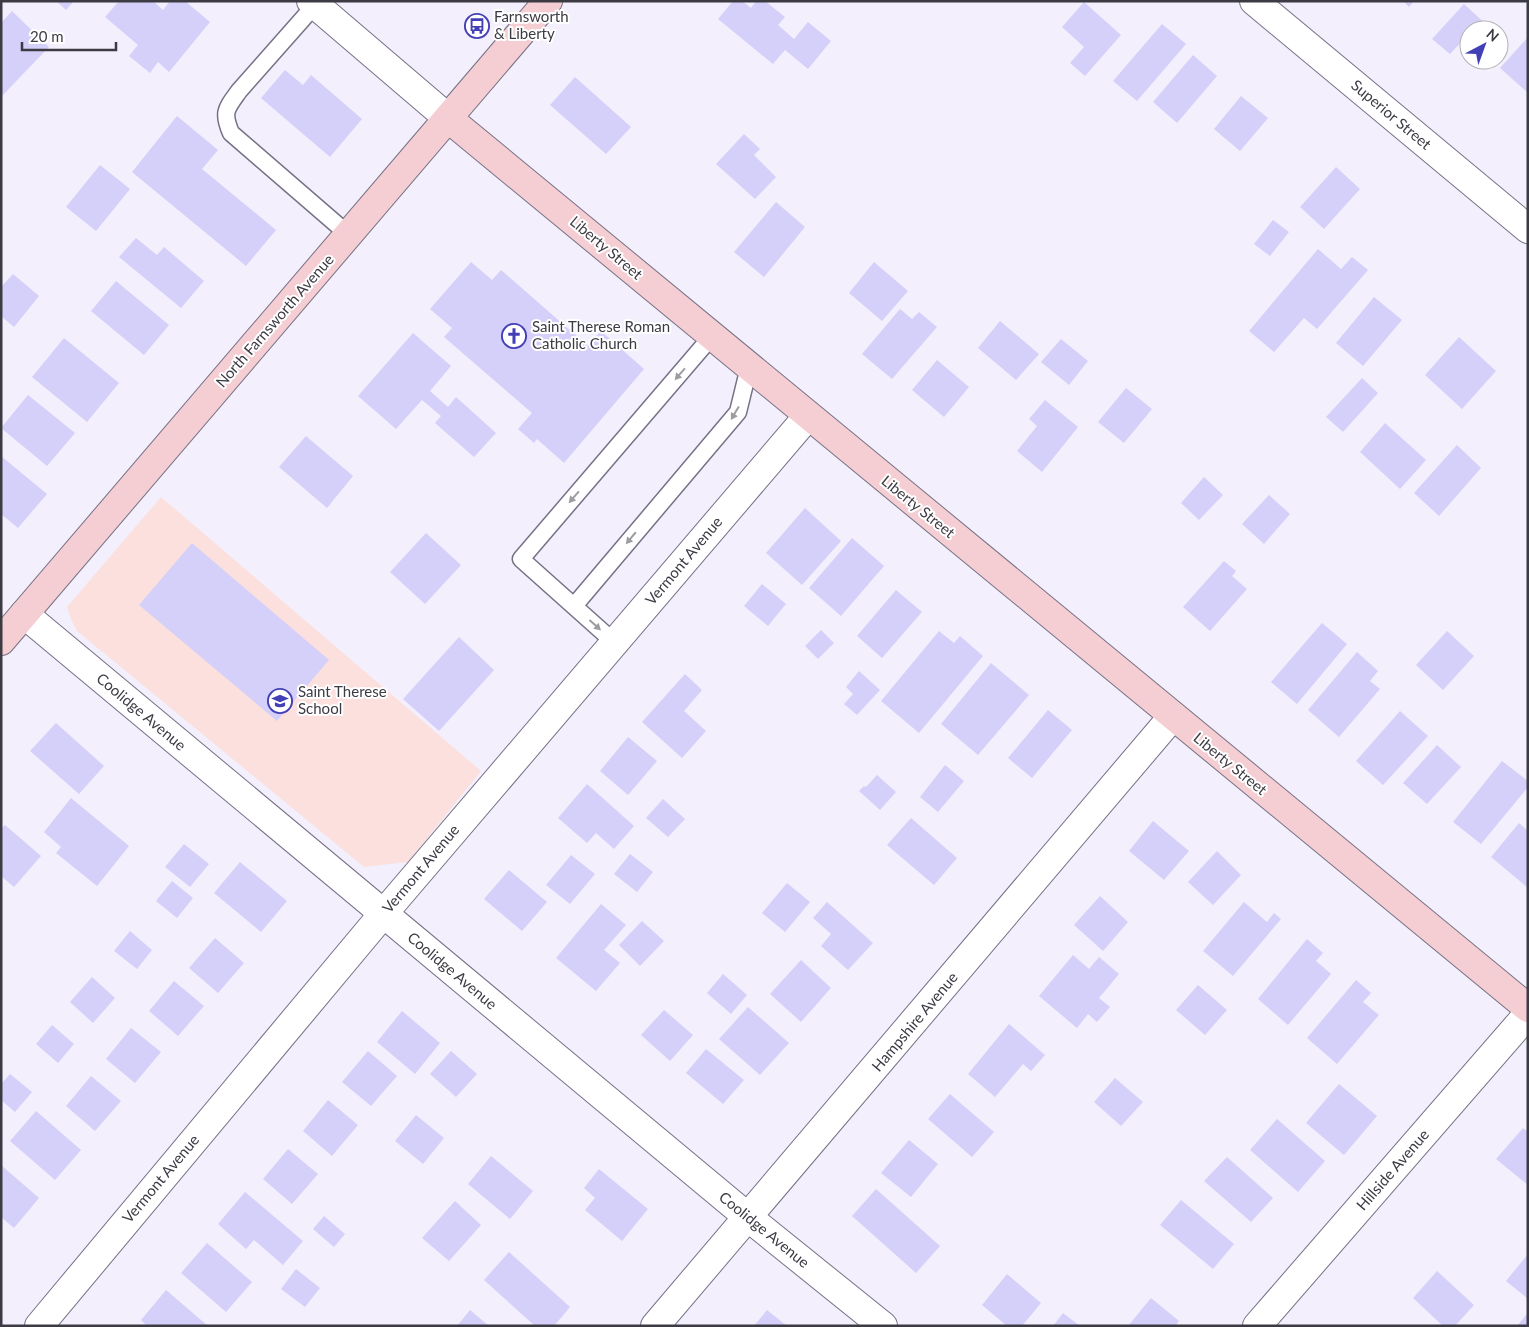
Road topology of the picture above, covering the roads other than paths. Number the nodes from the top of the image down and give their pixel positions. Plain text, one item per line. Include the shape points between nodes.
1 (548, 1) edge
2 (1254, 1) edge
3 (313, 3) edge
4 (449, 119) junction
5 (1528, 229) edge
6 (349, 235) junction
7 (712, 336) junction
8 (749, 367) junction
9 (808, 416) junction
10 (574, 606) junction
11 (24, 614) junction
12 (1, 641) edge
13 (614, 642) junction
14 (1173, 716) junction
15 (383, 914) junction
16 (1528, 1008) edge
17 (1528, 1014) edge
18 (749, 1218) junction
19 (39, 1326) edge
20 (656, 1326) edge
21 (883, 1326) edge
22 (1258, 1326) edge

1 - 4 street, North Farnsworth Avenue
2 - 5 street, Superior Street
3 - 4 street, Liberty Street
3 - 6 lane via 228,105 225,118 231,133
4 - 6 street, North Farnsworth Avenue
4 - 7 street, Liberty Street
6 - 11 street, North Farnsworth Avenue
7 - 8 street, Liberty Street
7 -> 10 lane via 521,559
8 - 9 street, Liberty Street
8 -> 10 lane via 738,412
9 - 13 street, Vermont Avenue
9 - 14 street, Liberty Street
10 -> 13 lane
11 - 12 street, North Farnsworth Avenue
11 - 15 street, Coolidge Avenue
13 - 15 street, Vermont Avenue
14 - 16 street, Liberty Street
14 - 18 street, Hampshire Avenue
15 - 18 street, Coolidge Avenue
15 - 19 street, Vermont Avenue
17 - 22 street, Hillside Avenue
18 - 20 street, Hampshire Avenue
18 - 21 street, Coolidge Avenue

